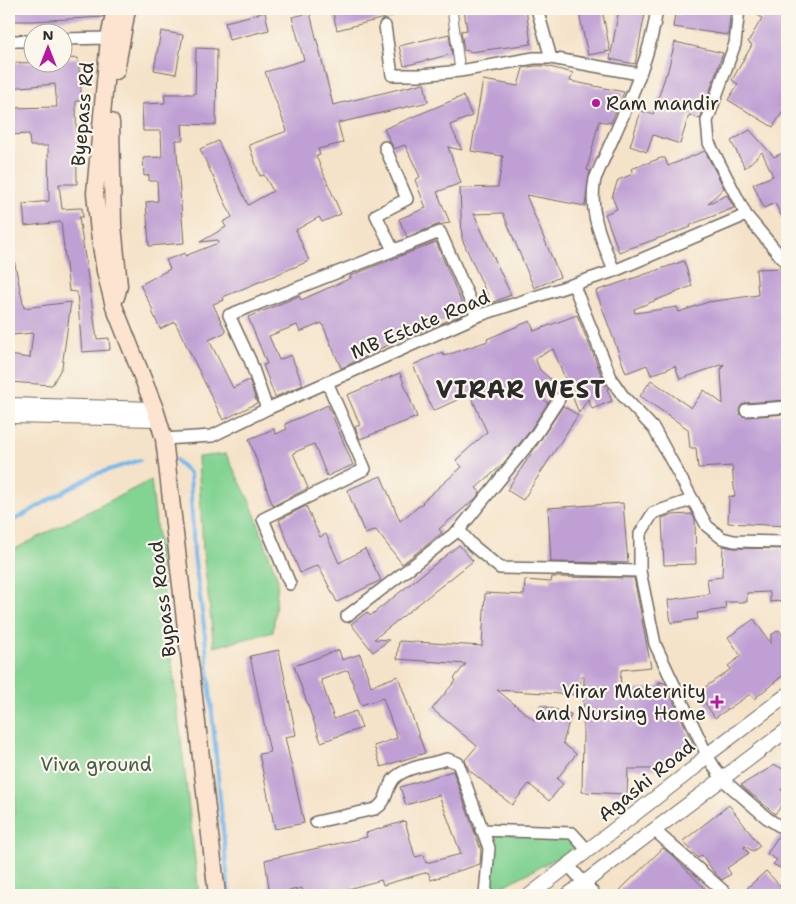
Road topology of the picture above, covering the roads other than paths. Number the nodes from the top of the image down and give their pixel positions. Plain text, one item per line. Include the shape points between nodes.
1 (115, 9) edge
2 (127, 9) edge
3 (452, 9) edge
4 (537, 9) edge
5 (657, 9) edge
6 (738, 9) edge
7 (384, 26) dead end
8 (22, 40) edge
9 (72, 40) edge
10 (115, 40) junction
11 (9, 41) edge
12 (551, 58) junction
13 (460, 71) junction
14 (638, 74) junction
15 (384, 147) dead end
16 (746, 215) junction
17 (393, 250) junction
18 (787, 264) edge
19 (614, 271) junction
20 (574, 286) junction
21 (114, 306) junction
22 (477, 316) junction
23 (327, 382) junction
24 (559, 398) dead end
25 (9, 405) edge
26 (787, 407) edge
27 (267, 409) junction
28 (746, 410) dead end
29 (156, 414) junction
30 (9, 416) edge
31 (164, 439) junction
32 (691, 500) junction
33 (459, 530) junction
34 (787, 542) edge
35 (640, 571) junction
36 (290, 584) dead end
37 (347, 616) dead end
38 (787, 695) edge
39 (787, 730) edge
40 (707, 755) junction
41 (721, 778) junction
42 (316, 822) dead end
43 (481, 830) junction
44 (654, 830) junction
45 (787, 831) edge
46 (582, 844) dead end
47 (569, 866) junction
48 (584, 883) junction
49 (217, 895) edge
50 (485, 895) edge
51 (530, 895) edge
52 (568, 895) edge
53 (595, 895) edge
54 (728, 895) edge

1 - 10 main road
2 - 10 main road
3 - 13 street
4 - 12 street
5 - 14 street via 654,30
6 - 16 street via 735,44 707,122 707,131 708,143
7 - 13 street via 392,75
8 - 11 street
9 - 10 street
10 - 21 main road via 111,169 119,286
10 - 21 main road, Byepass Rd via 95,193 105,271
12 - 13 street via 518,59
12 - 14 street
14 - 19 street via 592,193 592,211
15 - 17 street via 407,199 376,215
16 - 18 street
16 - 19 street, MB Estate Road
17 - 22 street via 440,232
17 - 27 street via 229,314
19 - 20 street, MB Estate Road
20 - 22 street, MB Estate Road
20 - 32 street via 612,380 654,429
21 - 29 main road, Bypass Road
22 - 23 street, MB Estate Road
23 - 27 street, MB Estate Road
23 - 36 street via 365,469 263,519
24 - 33 street via 535,436
25 - 29 street
26 - 28 street
27 - 31 street, MB Estate Road via 212,436
29 - 30 street
29 - 31 main road, Bypass Road
31 - 49 main road, Bypass Road
32 - 34 street via 707,526 722,538
32 - 35 street via 653,513 647,521 640,534
33 - 35 street via 500,568
33 - 37 street
35 - 40 street via 655,644
38 - 40 street, Agashi Road
39 - 41 street
40 - 41 street
40 - 47 street, Agashi Road
41 - 44 street
41 - 45 street
42 - 43 street via 375,809 382,805 390,785 402,773 447,759 458,763
43 - 46 street via 572,833
43 - 50 street via 489,848
44 - 48 street
44 - 54 street
47 - 48 street
47 - 51 street, Agashi Road
48 - 52 street
48 - 53 street

